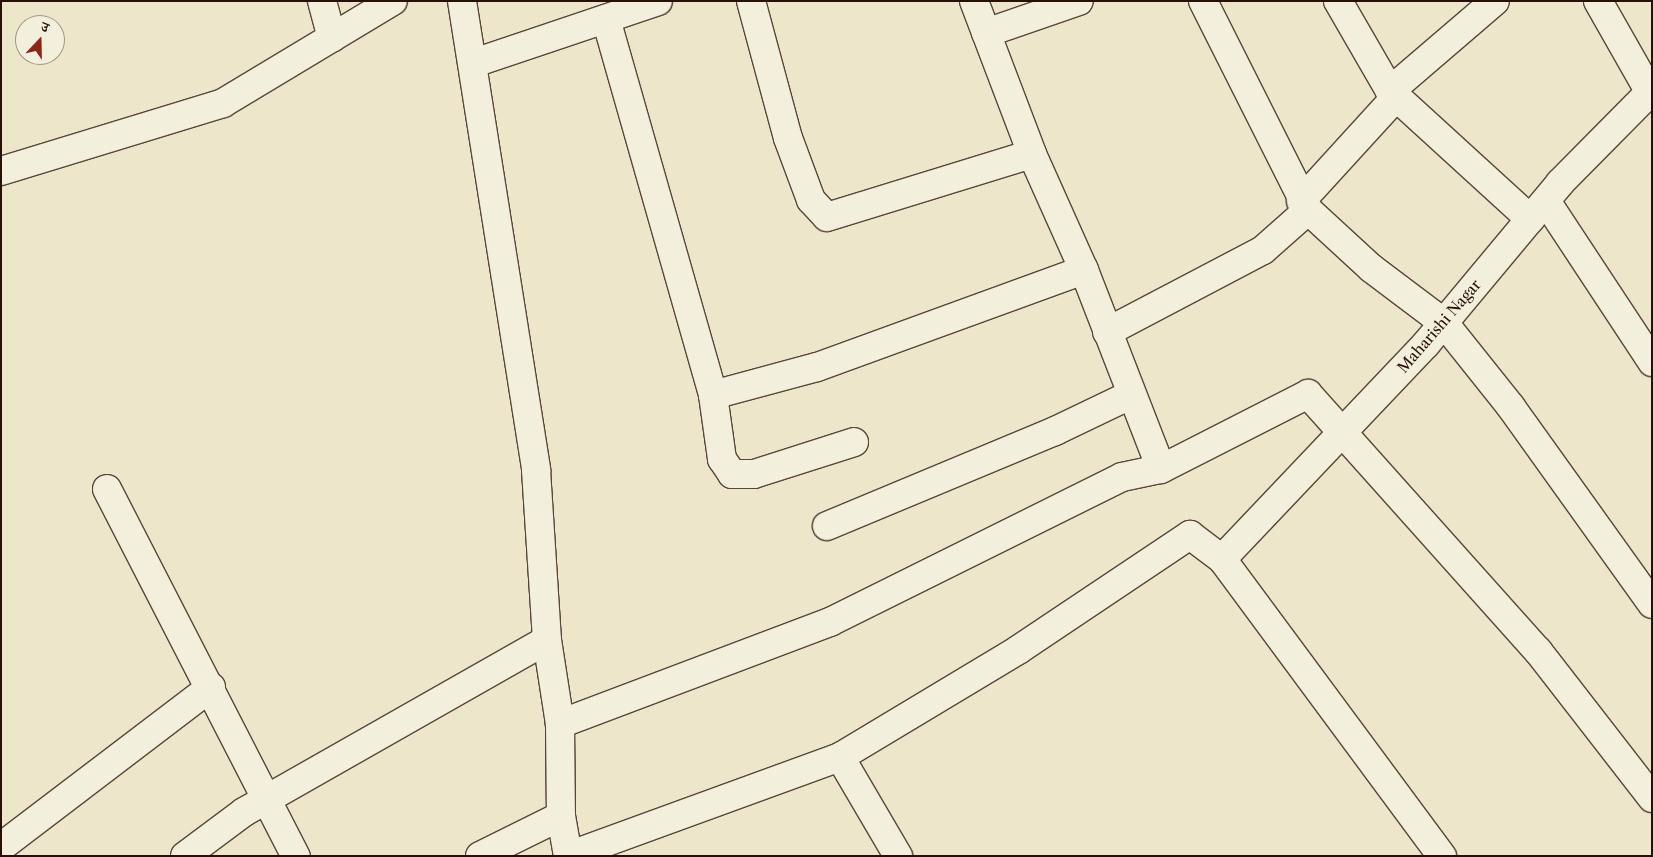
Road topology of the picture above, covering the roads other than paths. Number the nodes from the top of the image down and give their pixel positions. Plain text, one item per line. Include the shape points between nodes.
1 (322, 1) edge
2 (393, 1) edge
3 (462, 1) edge
4 (658, 1) edge
5 (751, 1) edge
6 (974, 1) edge
7 (1079, 1) edge
8 (1203, 1) edge
9 (1338, 1) edge
10 (1495, 1) edge
11 (1598, 1) edge
12 (606, 18) junction
13 (986, 33) junction
14 (332, 38) junction
15 (474, 63) junction
16 (1651, 93) edge
17 (1393, 94) junction
18 (1032, 154) junction
19 (1, 171) edge
20 (1304, 205) junction
21 (1538, 210) junction
22 (1084, 270) junction
23 (1444, 323) junction
24 (1107, 332) junction
25 (1652, 362) edge
26 (1130, 395) junction
27 (713, 396) junction
28 (1342, 431) junction
29 (854, 442) dead end
30 (1161, 469) junction
31 (107, 490) dead end
32 (827, 526) dead end
33 (1222, 559) junction
34 (1652, 604) edge
35 (547, 640) junction
36 (211, 687) junction
37 (560, 724) junction
38 (840, 757) junction
39 (268, 798) junction
40 (1652, 798) edge
41 (561, 816) junction
42 (1, 847) edge
43 (184, 856) edge
44 (296, 856) edge
45 (480, 856) edge
46 (568, 856) edge
47 (898, 856) edge
48 (1442, 856) edge

1 - 14 street
2 - 14 street
3 - 15 street
4 - 12 street
5 - 18 street via 788,138 811,200 827,217
6 - 13 street
7 - 13 street
8 - 20 street
9 - 17 street
10 - 17 street
11 - 16 street
12 - 15 street
12 - 27 street
13 - 18 street
14 - 19 street via 223,103
15 - 35 street via 502,270 536,470
16 - 21 street, Maharishi Nagar
17 - 20 street
17 - 21 street
18 - 22 street
20 - 23 street via 1371,268
20 - 24 street via 1263,250
21 - 23 street, Maharishi Nagar
21 - 25 street
22 - 24 street
22 - 27 street via 817,367
23 - 28 street, Maharishi Nagar
23 - 34 street via 1511,407
24 - 26 street
26 - 30 street
26 - 32 street via 1055,431
27 - 29 street via 722,459 732,474 754,474
28 - 30 street via 1308,394
28 - 33 street, Maharishi Nagar
28 - 40 street via 1538,651
30 - 37 street via 1122,477 830,622
31 - 36 street
33 - 38 street via 1190,535 1018,650
33 - 48 street
35 - 37 street
35 - 39 street
36 - 39 street
36 - 42 street
37 - 41 street
38 - 46 street
38 - 47 street
39 - 43 street
39 - 44 street
41 - 45 street
41 - 46 street

